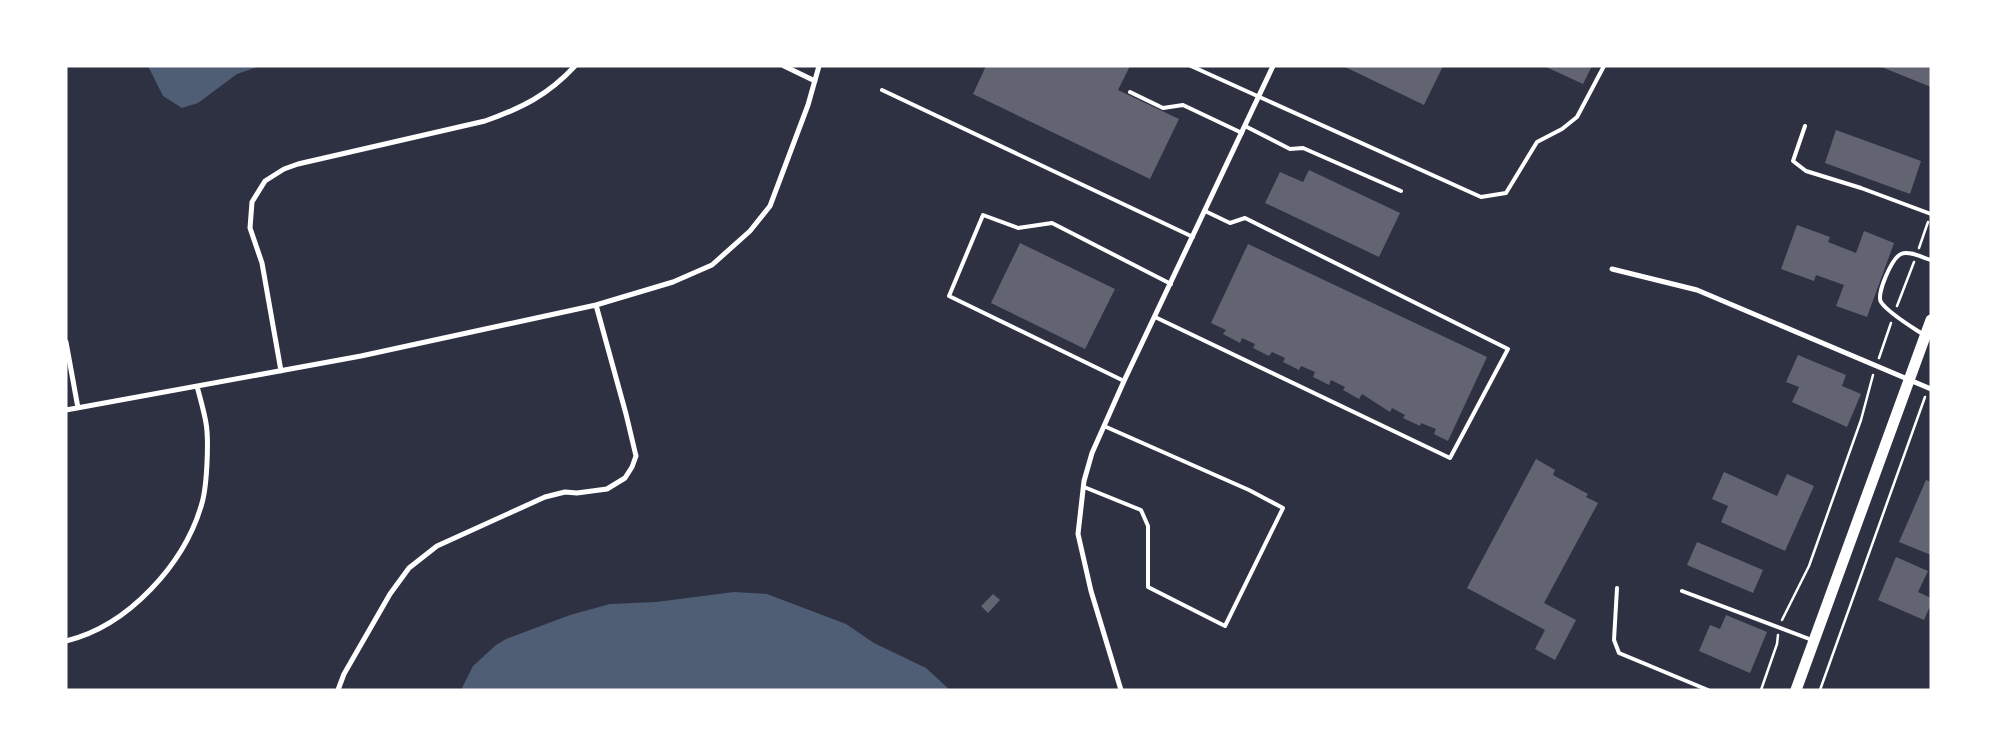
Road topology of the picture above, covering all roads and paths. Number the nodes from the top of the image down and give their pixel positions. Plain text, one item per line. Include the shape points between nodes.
1 (575, 66) edge
2 (784, 66) edge
3 (820, 66) edge
4 (1191, 66) edge
5 (1273, 66) edge
6 (1604, 66) edge
7 (815, 81) junction
8 (882, 90) dead end
9 (1130, 92) dead end
10 (1258, 98) junction
11 (1245, 126) junction
12 (1805, 126) dead end
13 (1242, 133) junction
14 (1401, 191) dead end
15 (1205, 211) junction
16 (1931, 215) edge
17 (1193, 237) junction
18 (1916, 256) junction
19 (1931, 260) edge
20 (1612, 269) dead end
21 (1171, 284) junction
22 (596, 305) junction
23 (1894, 314) junction
24 (1155, 317) junction
25 (1931, 320) edge
26 (1925, 336) junction
27 (66, 342) edge
28 (1876, 366) junction
29 (281, 370) junction
30 (1124, 381) junction
31 (1908, 381) junction
32 (197, 386) junction
33 (1930, 389) edge
34 (78, 408) junction
35 (66, 410) edge
36 (1104, 426) junction
37 (1084, 487) junction
38 (1617, 588) dead end
39 (1682, 591) dead end
40 (1780, 628) junction
41 (1814, 640) junction
42 (66, 641) edge
43 (338, 690) edge
44 (1121, 690) edge
45 (1708, 690) edge
46 (1761, 690) edge
47 (1796, 690) edge
48 (1820, 690) edge

1 - 29 street via 560,82 516,110 485,121 298,164 265,180 252,202 250,228 262,262
2 - 7 street
3 - 7 street
4 - 10 lane
5 - 10 street
6 - 10 lane via 1577,117 1536,142 1506,193 1481,197
7 - 22 street via 770,206 750,231 712,265 673,282
8 - 17 lane
9 - 13 lane via 1163,108 1182,106
10 - 11 street
11 - 13 street
11 - 14 lane via 1290,149 1303,148
12 - 16 lane via 1793,161 1806,171
13 - 15 street
15 - 17 street
15 - 24 lane via 1230,223 1245,218 1508,349 1450,458
16 - 18 path
17 - 21 street
18 - 19 lane
18 - 23 path
18 - 23 lane via 1906,253 1893,260 1879,294 1880,301
20 - 28 street via 1697,290
21 - 24 street
21 - 30 lane via 1052,223 1018,228 983,215 949,296
22 - 29 street
22 - 43 street via 636,456 628,472 607,489 545,497 437,546 409,568 390,594
23 - 26 lane
23 - 28 path
24 - 30 street
25 - 26 main road
26 - 31 main road
27 - 34 street
28 - 31 street
28 - 40 path via 1861,420 1809,566 1787,606
29 - 32 street
30 - 36 street
31 - 33 street
31 - 41 main road
32 - 34 street
32 - 42 street via 207,424 206,467 202,502 182,548 158,583 115,621 85,637
33 - 48 path
34 - 35 street
36 - 37 street via 1092,453
36 - 37 lane via 1283,508 1225,626 1148,587 1148,526 1141,510
37 - 44 street via 1078,534 1093,600
38 - 45 lane via 1614,640 1619,653
39 - 40 lane
40 - 41 lane
40 - 46 path
41 - 47 main road

